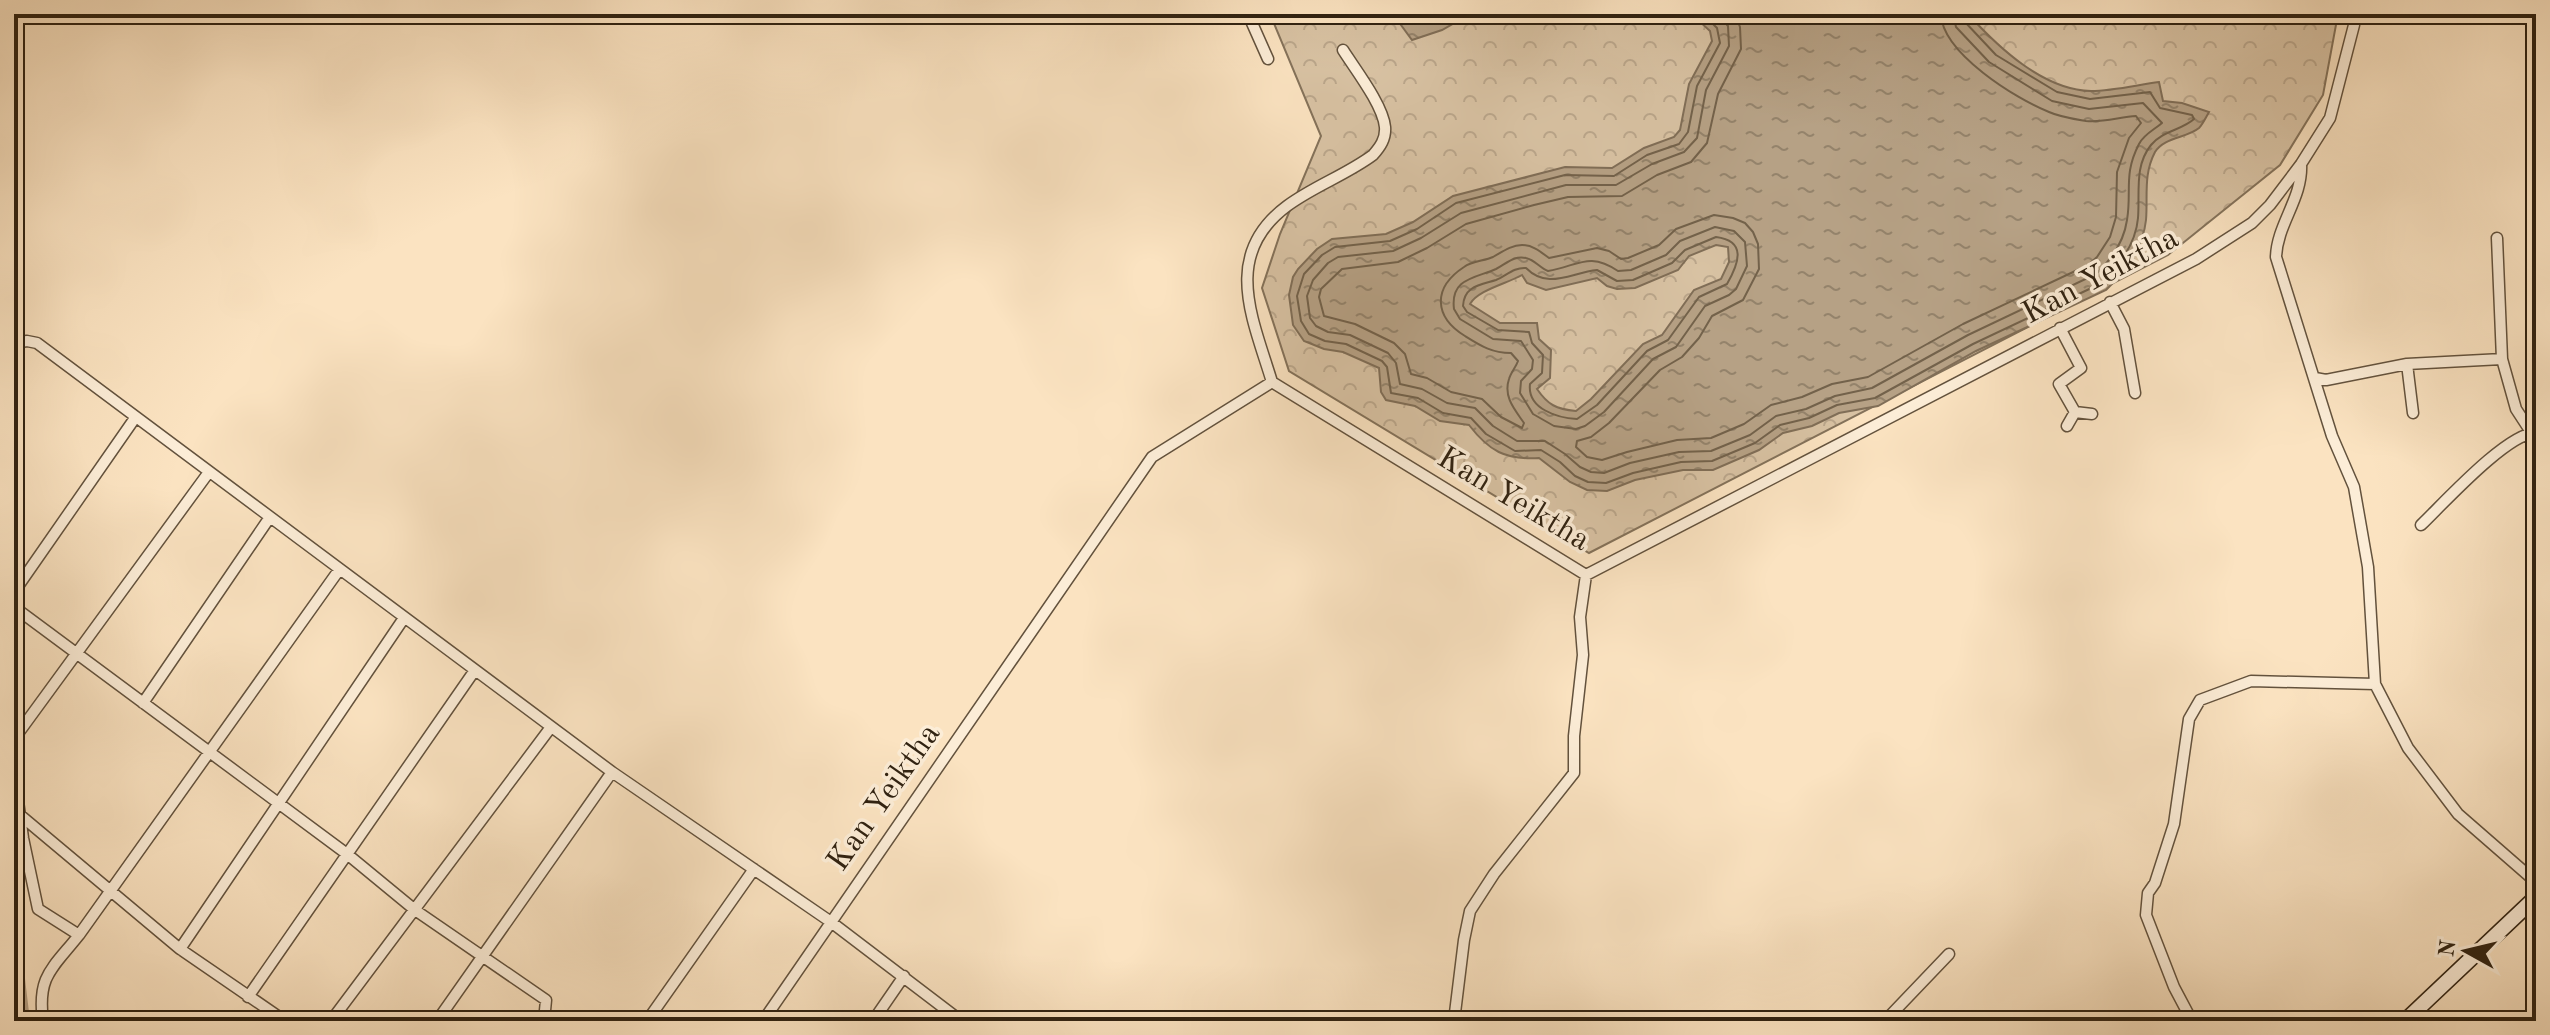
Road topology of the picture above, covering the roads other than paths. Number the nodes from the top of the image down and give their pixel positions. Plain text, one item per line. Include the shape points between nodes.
1 (1248, 14) edge
2 (2353, 14) edge
3 (1343, 50) dead end
4 (1268, 59) dead end
5 (2301, 164) junction
6 (2270, 205) junction
7 (2288, 217) junction
8 (2497, 238) dead end
9 (2110, 302) junction
10 (2060, 328) junction
11 (14, 343) edge
12 (2502, 359) junction
13 (2407, 364) junction
14 (2315, 378) junction
15 (1272, 382) junction
16 (2135, 393) dead end
17 (2075, 412) junction
18 (2413, 413) dead end
19 (2092, 414) dead end
20 (135, 418) junction
21 (2067, 426) dead end
22 (2533, 433) edge
23 (209, 472) junction
24 (2536, 506) edge
25 (270, 517) junction
26 (2421, 525) dead end
27 (339, 570) junction
28 (1586, 575) junction
29 (14, 592) edge
30 (14, 607) edge
31 (404, 618) junction
32 (77, 653) junction
33 (475, 670) junction
34 (2375, 684) junction
35 (143, 703) junction
36 (551, 727) junction
37 (14, 739) edge
38 (209, 753) junction
39 (14, 772) edge
40 (612, 772) junction
41 (277, 804) junction
42 (20, 815) junction
43 (347, 854) junction
44 (754, 869) junction
45 (2536, 882) edge
46 (111, 891) junction
47 (2536, 897) edge
48 (415, 910) junction
49 (831, 922) junction
50 (79, 935) junction
51 (180, 949) junction
52 (1949, 954) dead end
53 (483, 956) junction
54 (904, 976) junction
55 (248, 997) junction
56 (43, 1021) edge
57 (285, 1021) edge
58 (331, 1021) edge
59 (437, 1021) edge
60 (544, 1021) edge
61 (647, 1021) edge
62 (763, 1021) edge
63 (873, 1021) edge
64 (961, 1021) edge
65 (1454, 1021) edge
66 (1885, 1021) edge
67 (2192, 1021) edge
68 (2405, 1021) edge

1 - 4 street
2 - 5 street, Kan Yeiktha via 2330,118
3 - 15 street via 1374,102 1385,130 1382,145 1287,206 1258,237 1245,284
5 - 6 street, Kan Yeiktha
5 - 7 street via 2301,185
6 - 7 street
6 - 9 street, Kan Yeiktha via 2196,259
7 - 14 street via 2276,257
8 - 12 street
9 - 10 street, Kan Yeiktha
9 - 16 street via 2124,329
10 - 17 street via 2081,368 2059,384
10 - 28 street, Kan Yeiktha
11 - 20 street via 37,343
12 - 13 street
12 - 22 street via 2516,409
13 - 14 street
13 - 18 street
14 - 34 street via 2354,487 2368,567
15 - 28 street, Kan Yeiktha
15 - 49 street, Kan Yeiktha via 1152,457
17 - 19 street
17 - 21 street
20 - 23 street
20 - 29 street
22 - 24 street
22 - 26 street via 2509,442
23 - 25 street
23 - 32 street
25 - 27 street
25 - 35 street
27 - 31 street
27 - 38 street
28 - 65 street via 1574,773 1470,911
30 - 32 street
31 - 33 street
31 - 41 street
32 - 35 street
32 - 37 street
33 - 36 street
33 - 43 street
34 - 45 street via 2408,748 2458,814
34 - 67 street via 2251,681 2200,700 2189,719 2174,824 2148,893 2146,915
35 - 38 street
36 - 40 street
36 - 48 street
38 - 41 street
38 - 46 street
39 - 42 street
40 - 44 street
40 - 53 street
41 - 43 street
41 - 51 street
42 - 46 street
42 - 50 street via 38,909
43 - 48 street
43 - 55 street
44 - 49 street
44 - 61 street
46 - 50 street
46 - 51 street
47 - 68 street
48 - 53 street
48 - 58 street
49 - 54 street
49 - 62 street, Kan Yeiktha
50 - 56 street via 44,979
51 - 55 street
52 - 66 street
53 - 59 street
53 - 60 street via 546,1000
54 - 63 street
54 - 64 street
55 - 57 street

